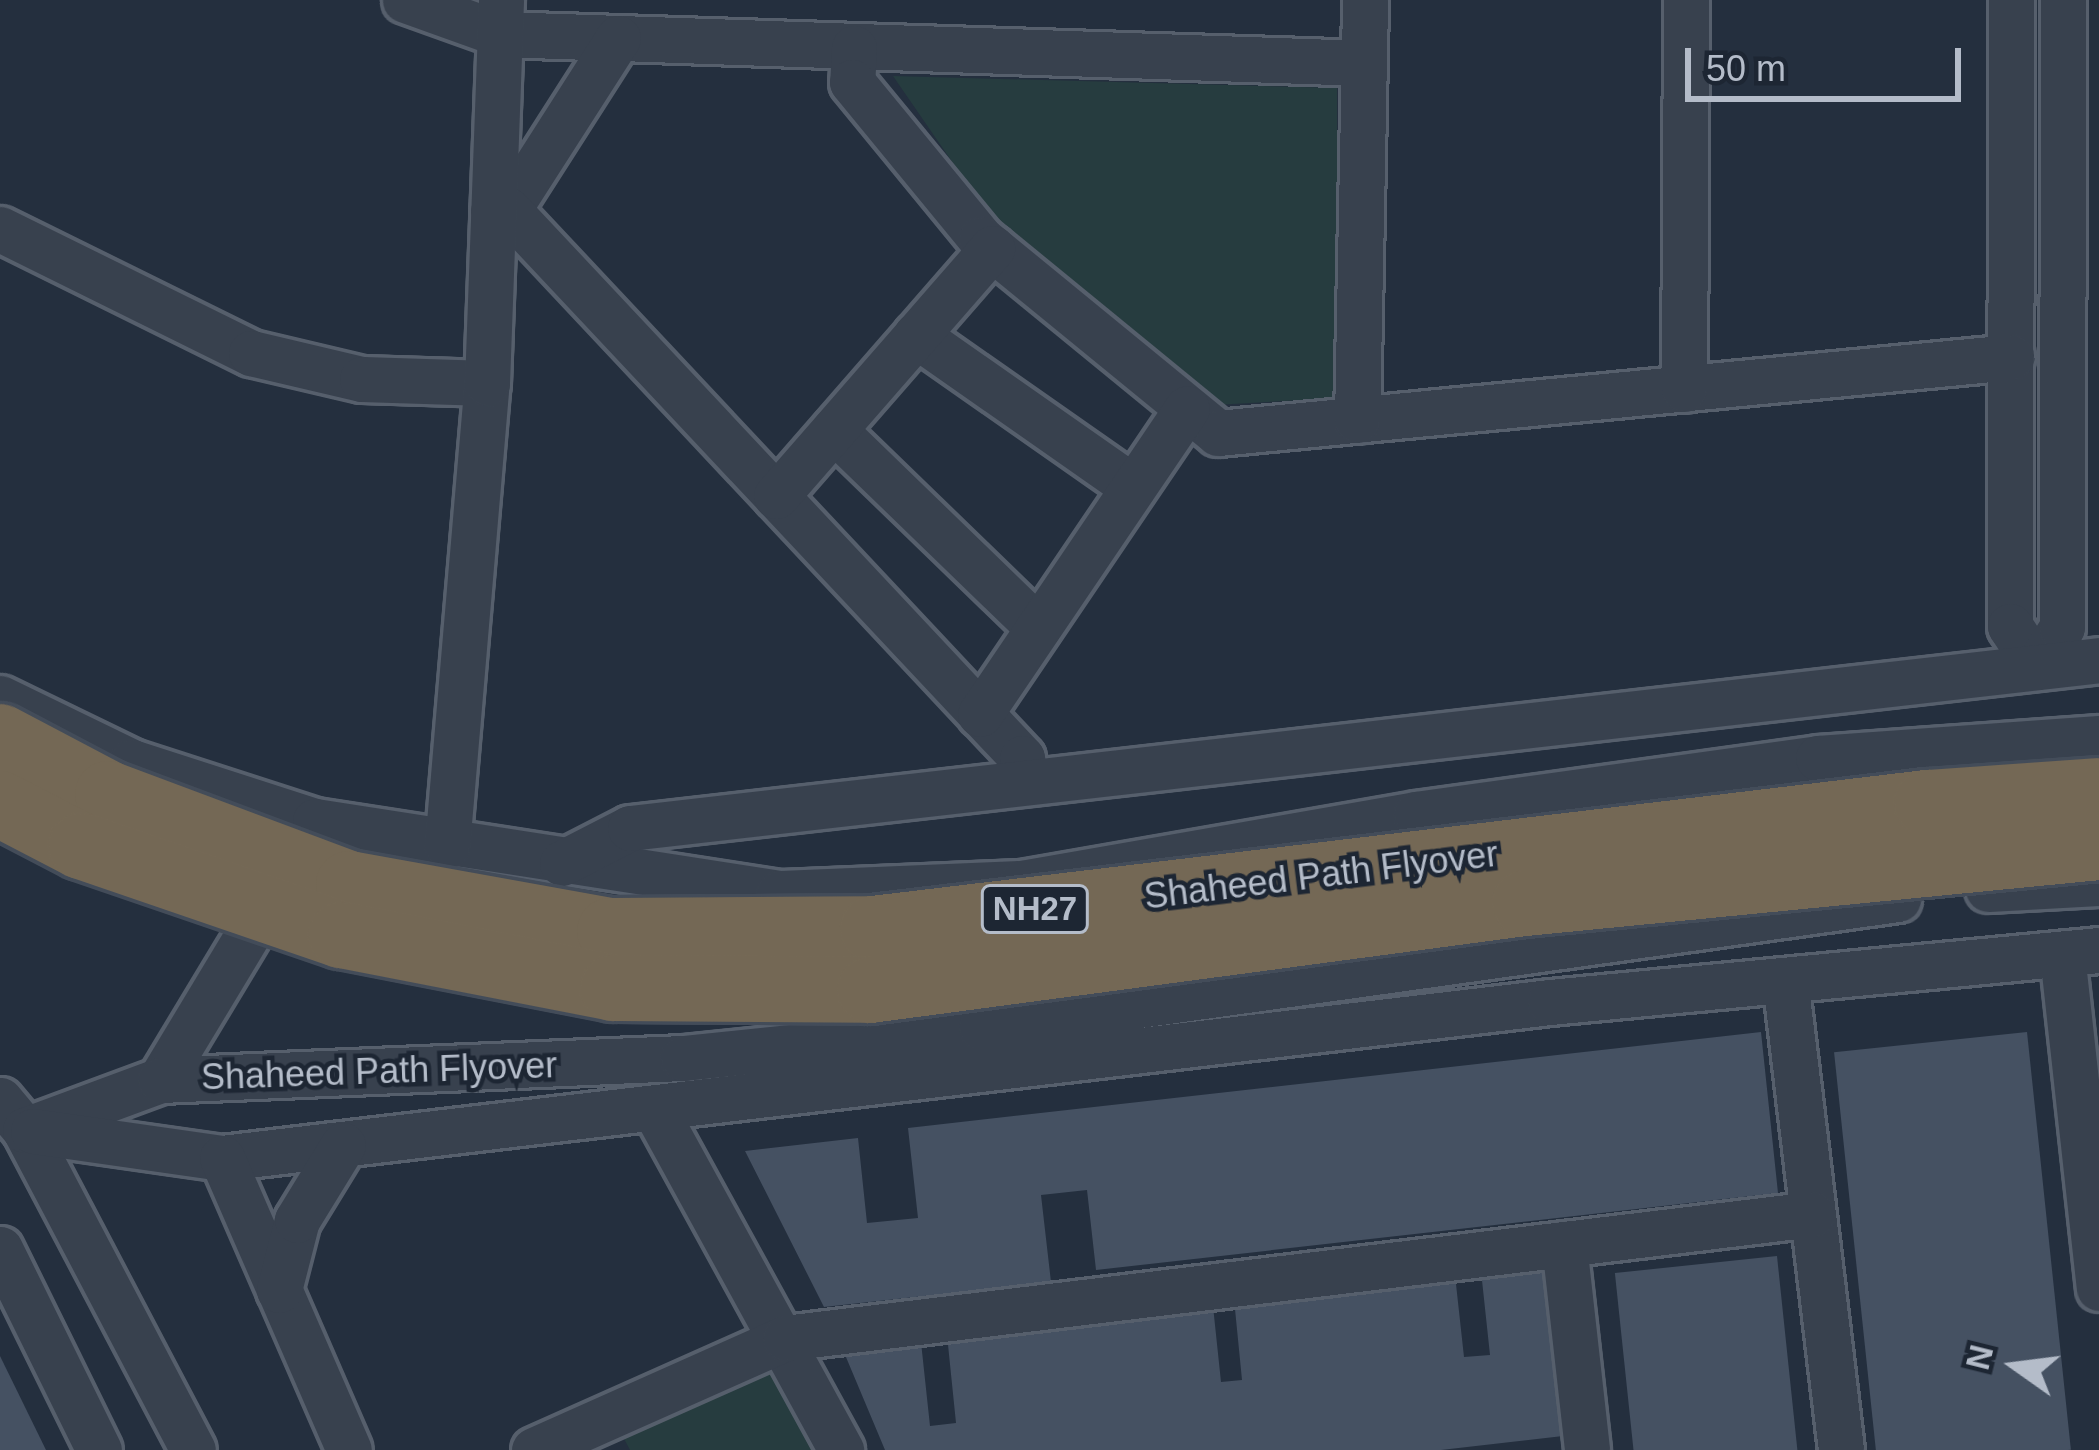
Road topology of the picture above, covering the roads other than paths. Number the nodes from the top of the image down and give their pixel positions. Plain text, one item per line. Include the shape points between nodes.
1 (405, 0) edge
2 (1365, 0) edge
3 (1686, 0) edge
4 (2011, 0) edge
5 (2063, 0) edge
6 (500, 17) edge
7 (619, 38) junction
8 (854, 48) junction
9 (1364, 63) junction
10 (501, 210) junction
11 (0, 229) edge
12 (992, 248) junction
13 (2081, 264) edge
14 (916, 335) junction
15 (2011, 357) junction
16 (487, 382) junction
17 (1684, 388) junction
18 (1187, 408) junction
19 (1358, 420) junction
20 (834, 430) junction
21 (1133, 487) junction
22 (776, 496) junction
23 (1038, 628) junction
24 (2099, 661) edge
25 (2037, 667) junction
26 (0, 698) edge
27 (980, 713) junction
28 (0, 737) edge
29 (2099, 738) edge
30 (1025, 778) junction
31 (2099, 790) edge
32 (0, 804) edge
33 (315, 821) junction
34 (447, 847) junction
35 (2099, 848) edge
36 (562, 862) junction
37 (2099, 883) edge
38 (2081, 952) edge
39 (1784, 980) junction
40 (160, 1080) junction
41 (655, 1110) junction
42 (13, 1115) edge
43 (343, 1145) junction
44 (222, 1158) junction
45 (2095, 1211) edge
46 (1813, 1214) junction
47 (1564, 1244) junction
48 (0, 1249) edge
49 (2099, 1288) edge
50 (279, 1290) junction
51 (785, 1338) junction
52 (599, 1437) edge
53 (1587, 1449) edge
54 (99, 1450) edge
55 (193, 1450) edge
56 (349, 1450) edge
57 (534, 1450) edge
58 (841, 1450) edge
59 (1576, 1450) edge
60 (1841, 1450) edge

1 - 6 street
2 - 9 street
3 - 17 street
4 - 15 street
5 - 13 street
6 - 7 street
6 - 10 street
7 - 8 street
7 - 10 street
8 - 9 street
8 - 12 street via 852,82
9 - 19 street
10 - 16 street
10 - 22 street
11 - 16 street via 250,353 362,379
12 - 14 street
12 - 18 street
13 - 25 street via 2062,627
14 - 20 street
14 - 21 street
15 - 17 street
15 - 25 street via 2010,626
16 - 34 street
17 - 19 street
18 - 19 street via 1218,433
18 - 21 street
20 - 22 street
20 - 23 street
21 - 23 street
22 - 27 street
23 - 27 street
24 - 25 street
25 - 30 street
26 - 33 street, Shaheed Path Flyover via 132,762
27 - 30 street via 1022,758
28 - 31 highway, Shaheed Path Flyover / NH27, bridge via 108,794 350,884 610,931 873,929 1881,808
29 - 36 street, Shaheed Path Flyover via 1818,758 1416,814 1021,883 779,893
30 - 36 street via 872,806 630,828
32 - 35 highway, Shaheed Path Flyover / NH27, bridge via 81,846 341,935 613,988 870,990 1525,902
33 - 34 street, Shaheed Path Flyover
33 - 40 street
34 - 36 street, Shaheed Path Flyover
37 - 40 street, Shaheed Path Flyover via 1714,919 1190,997 683,1058
38 - 39 street
38 - 45 street
39 - 41 street
39 - 46 street
40 - 42 street, Shaheed Path Flyover
41 - 43 street
41 - 51 street
42 - 44 street
42 - 55 street
43 - 44 street
43 - 50 street via 297,1220
44 - 50 street
45 - 49 street
46 - 47 street
46 - 60 street
47 - 51 street
47 - 53 street
48 - 54 street
50 - 56 street
51 - 52 street
51 - 58 street
52 - 57 street
53 - 59 street

